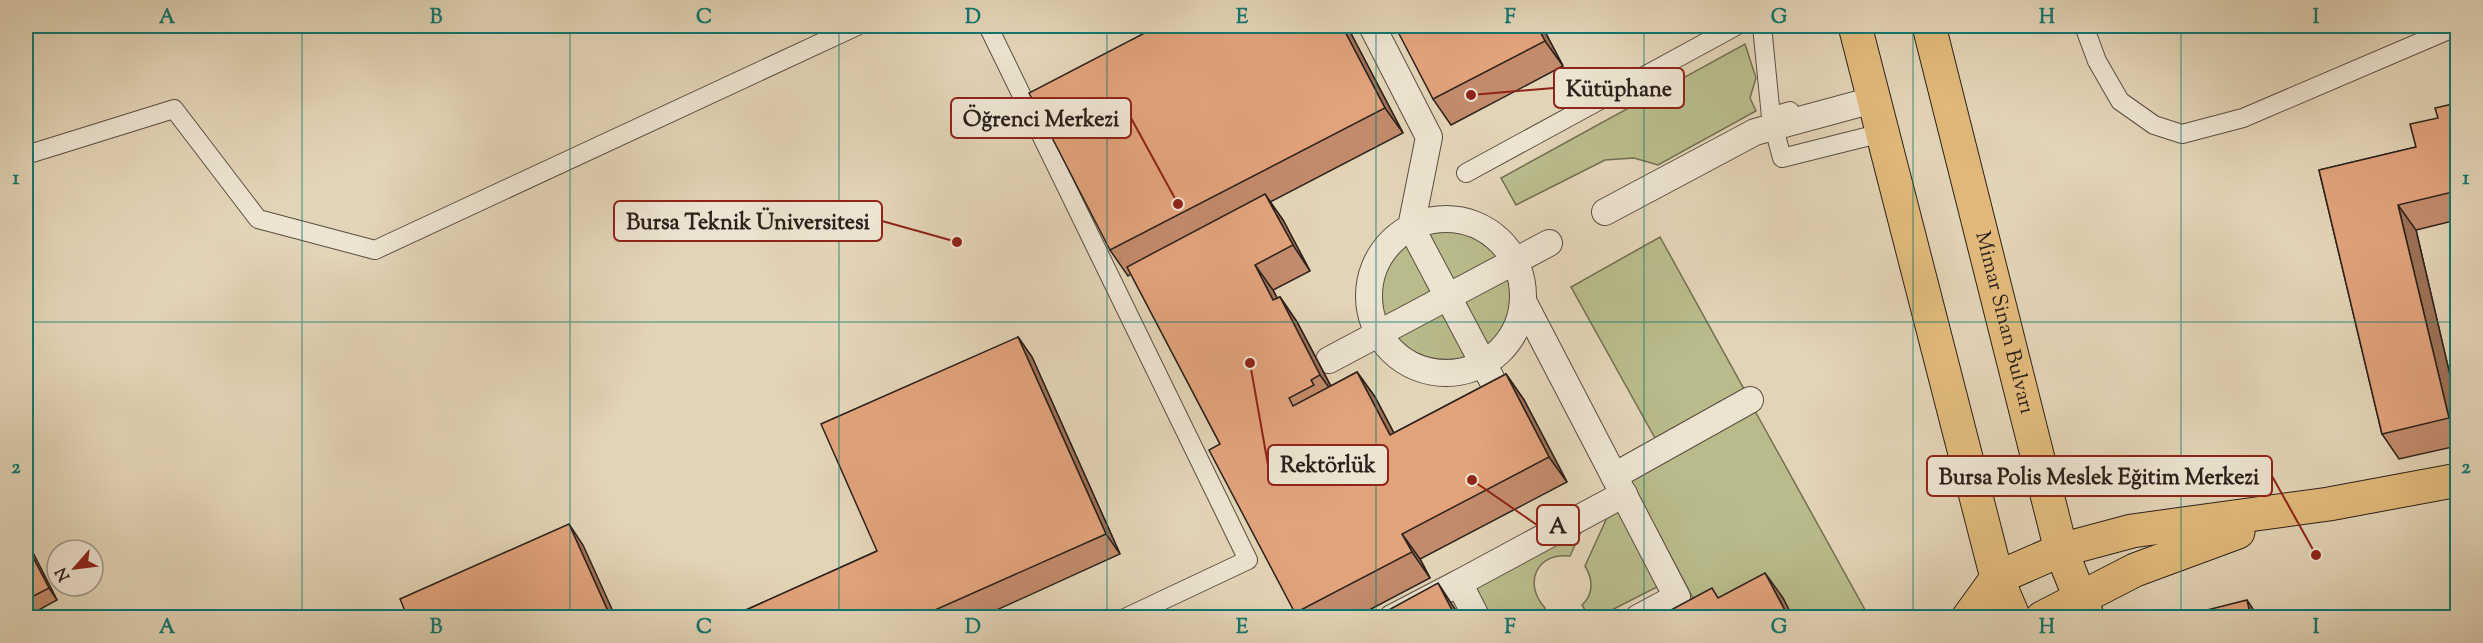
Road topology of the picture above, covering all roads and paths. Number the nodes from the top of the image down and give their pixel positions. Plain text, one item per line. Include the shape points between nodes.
1 (857, 26) edge
2 (988, 26) edge
3 (1372, 26) edge
4 (1736, 26) edge
5 (1762, 26) edge
6 (1855, 26) edge
7 (1929, 26) edge
8 (2084, 26) edge
9 (2457, 26) edge
10 (1872, 94) junction
11 (1772, 122) junction
12 (1882, 133) junction
13 (26, 155) edge
14 (1466, 173) dead end
15 (1605, 212) dead end
16 (1411, 227) junction
17 (1549, 243) dead end
18 (1515, 261) junction
19 (1448, 297) junction
20 (1523, 301) junction
21 (1378, 334) junction
22 (1329, 360) dead end
23 (1483, 364) junction
24 (1501, 397) edge
25 (1750, 400) dead end
26 (2457, 480) edge
27 (1619, 485) junction
28 (2329, 504) junction
29 (2061, 550) junction
30 (1998, 578) junction
31 (1459, 584) junction
32 (2084, 607) edge
33 (1125, 618) edge
34 (1392, 618) edge
35 (1477, 618) edge
36 (1638, 618) edge
37 (1968, 618) edge
38 (2014, 618) edge
39 (2042, 618) edge

1 - 13 lane via 375,250 258,219 174,109
2 - 33 lane via 1248,560
3 - 16 street via 1429,137
4 - 14 lane
5 - 11 lane
6 - 10 main road
7 - 29 main road, Mimar Sinan Bulvarı
8 - 9 lane via 2097,61 2120,100 2154,125 2182,134 2243,118
10 - 11 street
10 - 12 main road
11 - 12 lane via 1782,158
11 - 15 street
12 - 30 main road
16 - 18 street via 1437,218 1470,221 1498,238
16 - 19 street
16 - 21 street via 1401,231 1378,256 1368,288 1372,321
17 - 18 street
18 - 19 street
18 - 20 street via 1523,285
19 - 21 street
19 - 23 street
20 - 23 street via 1517,327 1492,359
20 - 27 street
21 - 22 street
21 - 23 street via 1395,356 1419,369 1450,374
23 - 24 street
25 - 27 street
26 - 28 main road
27 - 31 street
27 - 36 street via 1677,597
28 - 29 main road via 2132,531
28 - 32 main road via 2213,539 2135,570
29 - 30 main road
29 - 32 main road, Mimar Sinan Bulvarı
30 - 37 main road
30 - 38 main road
31 - 34 street
31 - 35 street
32 - 39 main road

